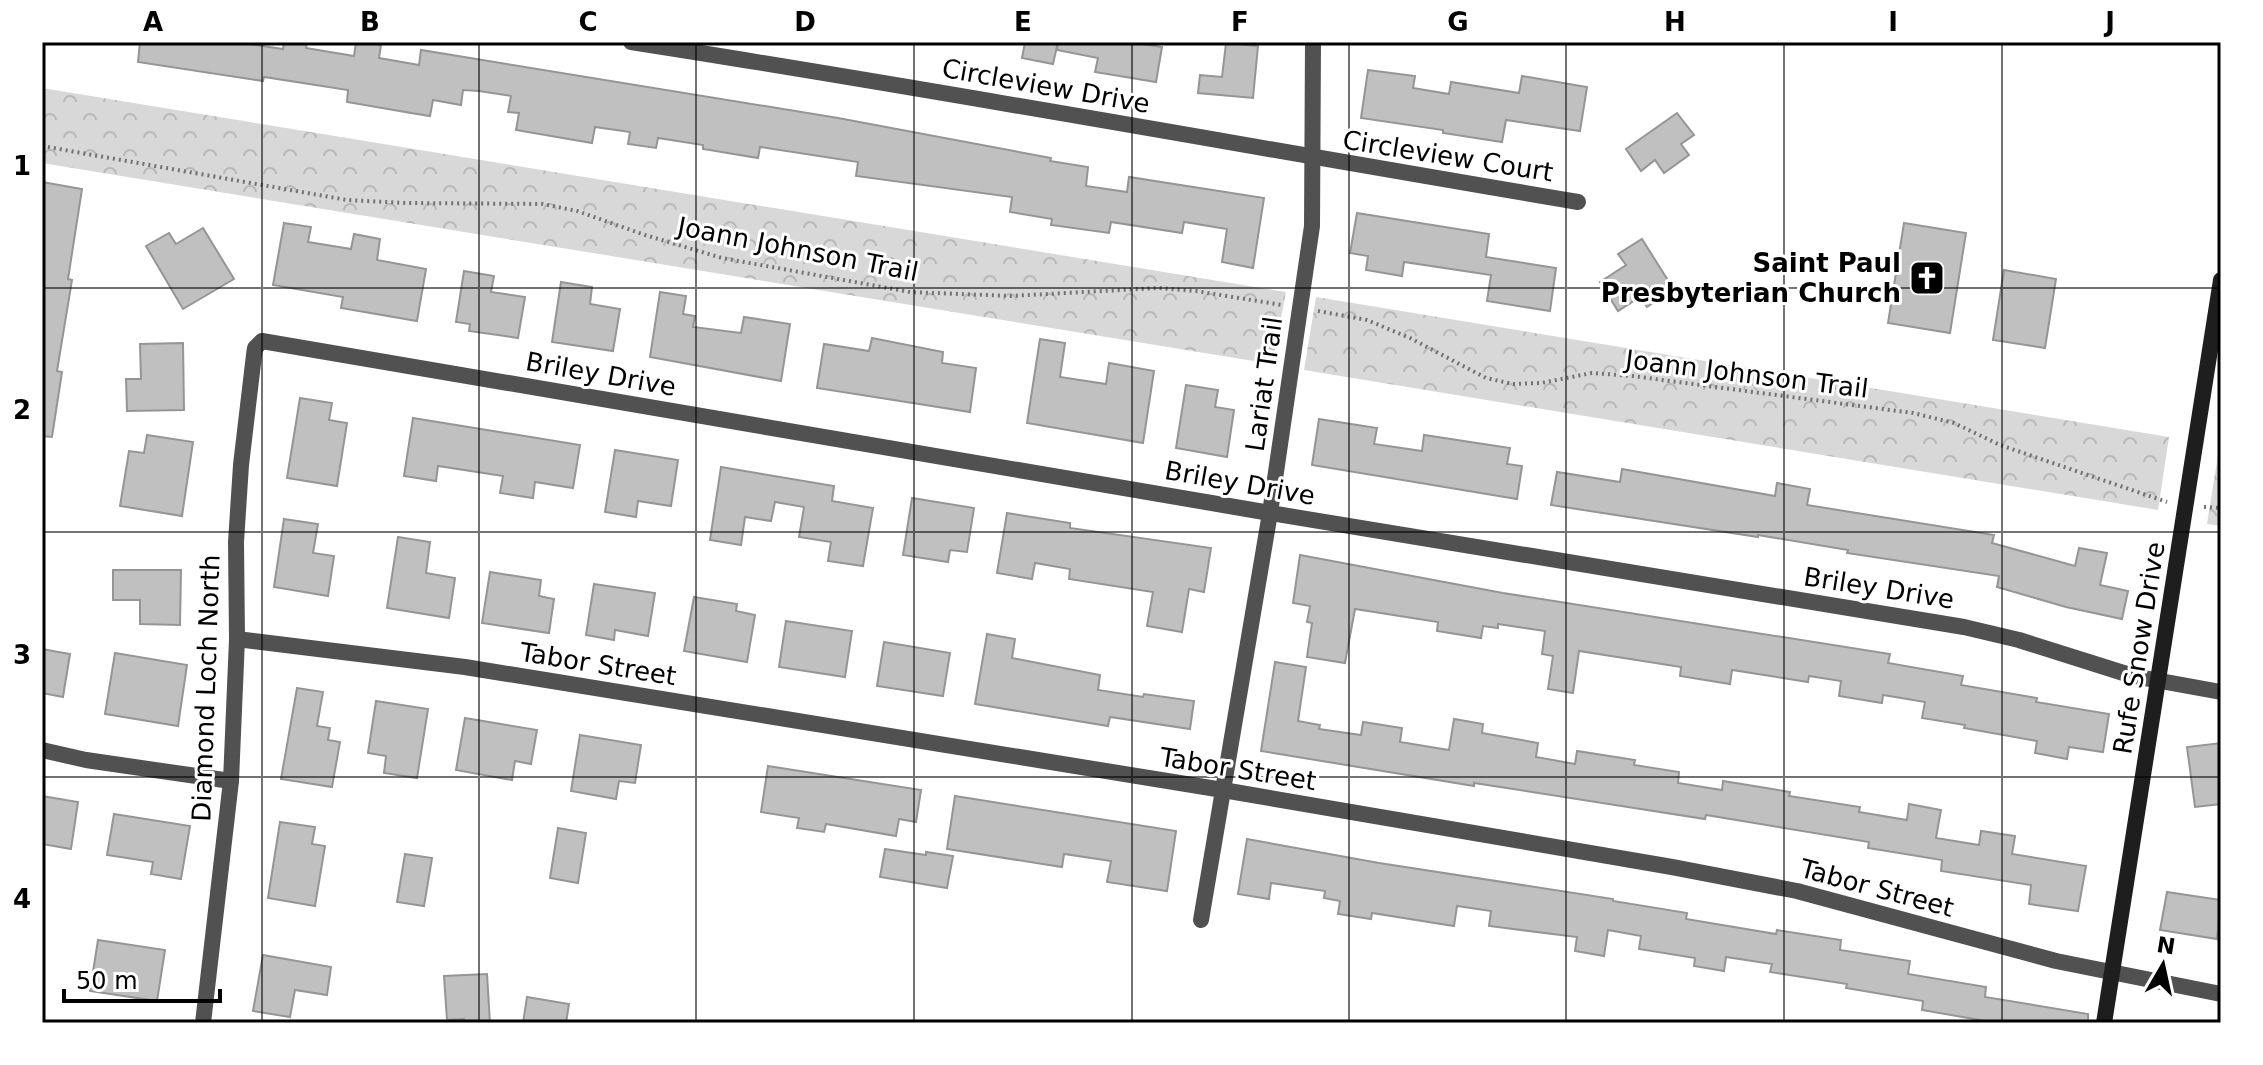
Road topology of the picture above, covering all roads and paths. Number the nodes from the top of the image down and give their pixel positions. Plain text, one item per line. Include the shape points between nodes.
1 (631, 42) edge
2 (1313, 42) edge
3 (42, 146) edge
4 (1311, 158) junction
5 (1578, 202) dead end
6 (2221, 280) edge
7 (1268, 302) dead end
8 (1325, 313) dead end
9 (254, 355) joint
10 (2165, 502) dead end
11 (2206, 508) dead end
12 (2221, 508) edge
13 (1270, 513) junction
14 (237, 639) junction
15 (2158, 682) junction
16 (2221, 692) edge
17 (42, 750) edge
18 (231, 781) junction
19 (1223, 790) junction
20 (1201, 920) dead end
21 (2113, 971) junction
22 (2221, 994) edge
23 (203, 1023) edge
24 (2104, 1023) edge

1 - 4 street, Circleview Drive
2 - 4 street, Lariat Trail
3 - 7 path, Joann Johnson Trail via 347,200 543,204 722,258 910,292 1010,296 1158,288
4 - 5 street, Circleview Court
4 - 13 street, Lariat Trail via 1312,226
6 - 15 main road, Rufe Snow Drive
8 - 10 path, Joann Johnson Trail via 1367,320 1486,378 1513,384 1592,373 1913,413 1954,423 2000,445
9 - 13 street, Briley Drive via 262,341
9 - 14 street, Diamond Loch North via 236,542
11 - 12 path
13 - 15 street, Briley Drive via 1964,627
13 - 19 street, Lariat Trail
14 - 18 street, Diamond Loch North
14 - 19 street, Tabor Street via 465,667
15 - 16 street, Briley Drive
15 - 21 main road, Rufe Snow Drive
17 - 18 street
18 - 23 street, Diamond Loch North
19 - 20 street, Lariat Trail
19 - 21 street, Tabor Street via 1797,891
21 - 22 street, Tabor Street
21 - 24 main road, Rufe Snow Drive

